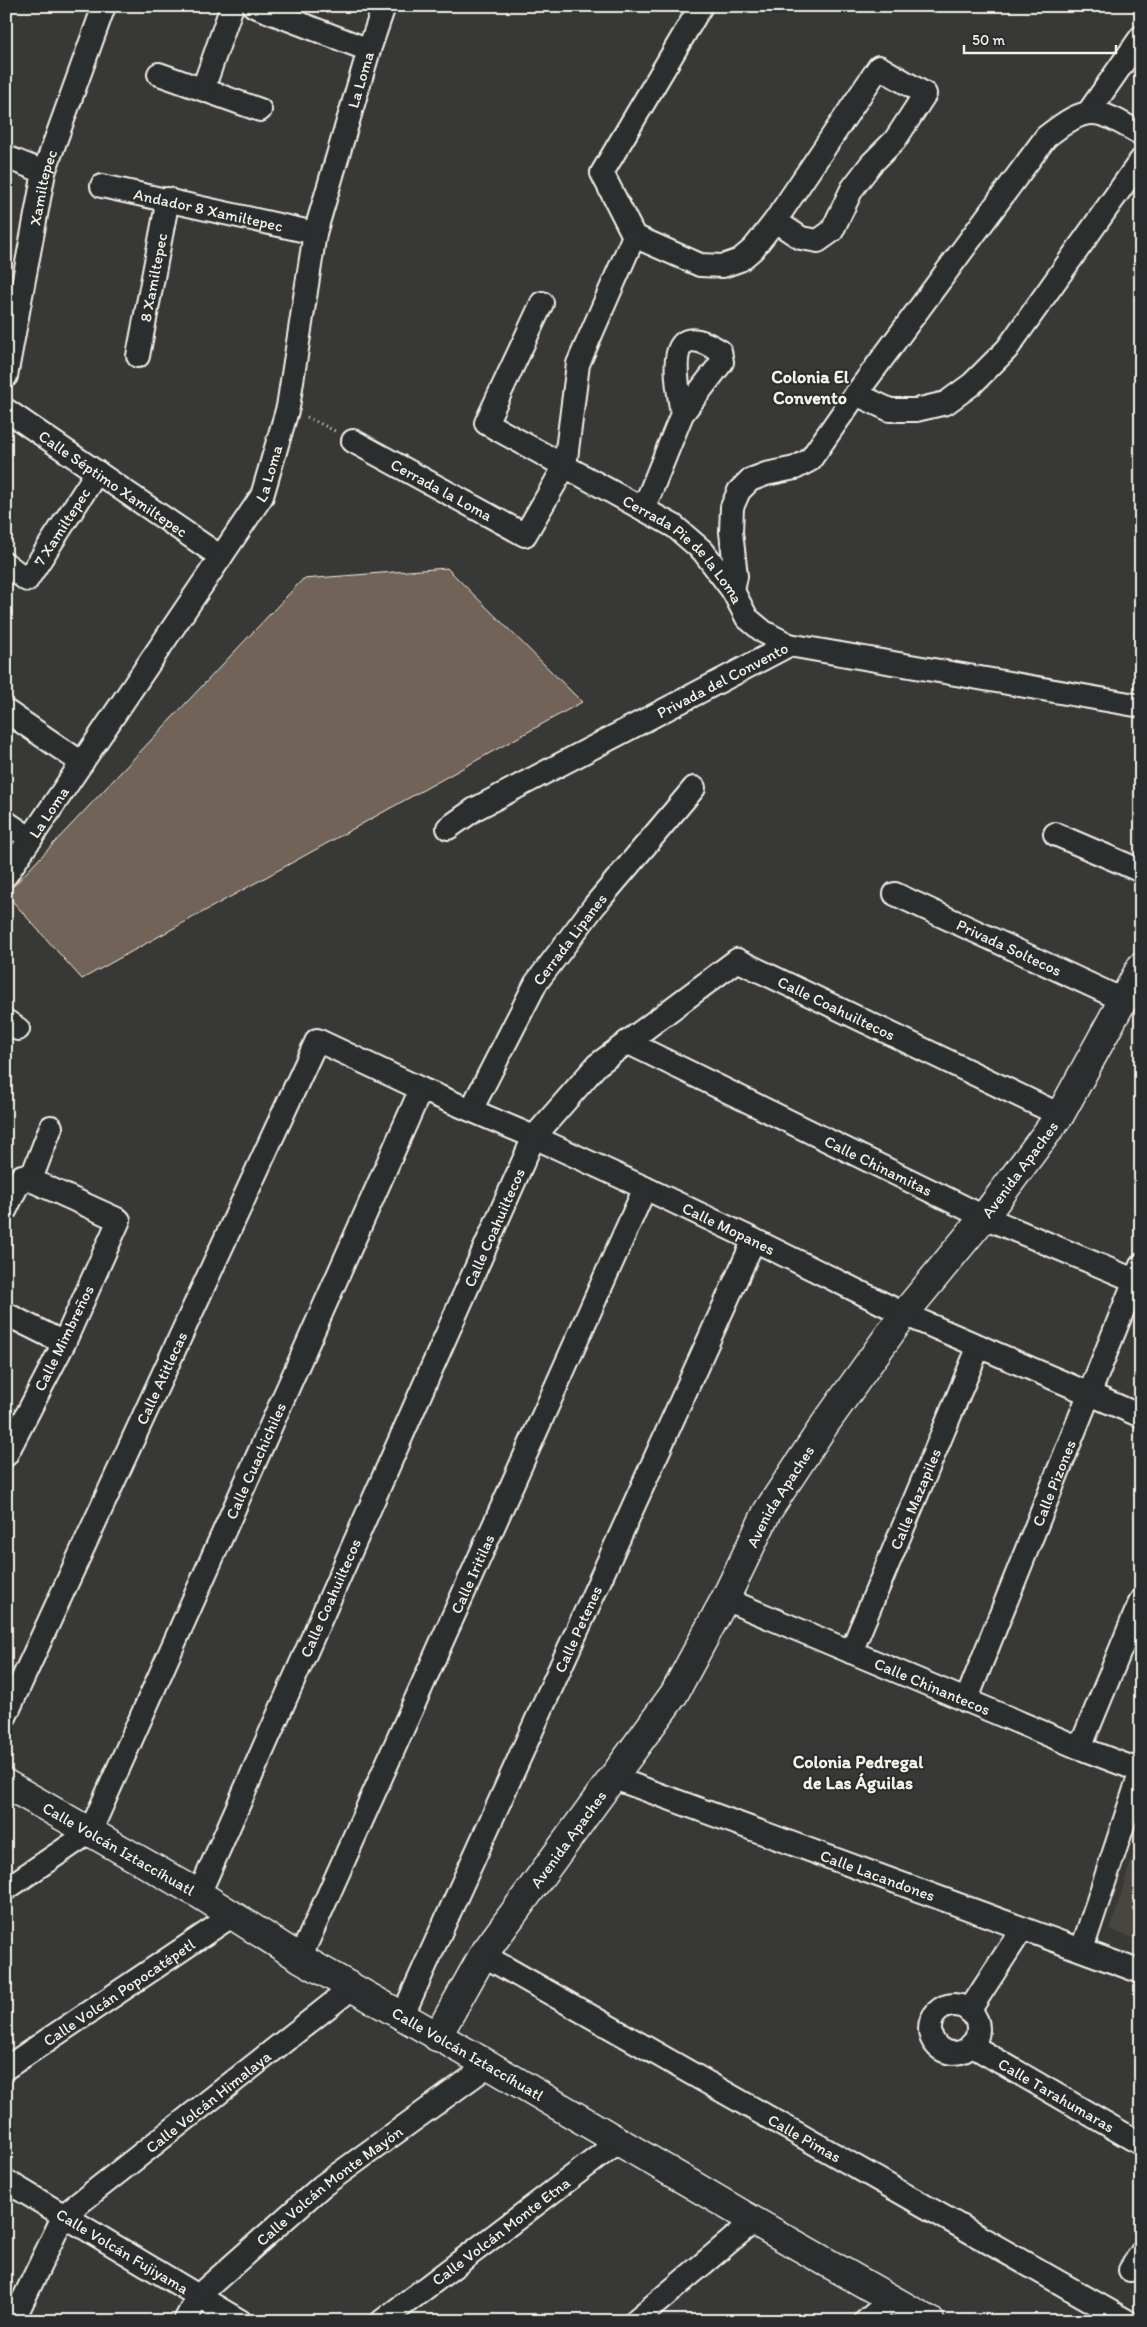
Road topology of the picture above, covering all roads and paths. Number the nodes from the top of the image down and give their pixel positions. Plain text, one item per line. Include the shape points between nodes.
1 (104, 6) edge
2 (232, 6) edge
3 (254, 6) edge
4 (384, 6) edge
5 (701, 6) edge
6 (1141, 37) edge
7 (369, 50) junction
8 (159, 74) dead end
9 (203, 89) junction
10 (260, 110) dead end
11 (1088, 112) junction
12 (1141, 134) edge
13 (6, 157) edge
14 (1141, 160) edge
15 (44, 172) junction
16 (102, 186) dead end
17 (168, 199) junction
18 (775, 221) junction
19 (315, 233) junction
20 (634, 236) junction
21 (542, 303) dead end
22 (138, 356) dead end
23 (6, 376) edge
24 (856, 394) junction
25 (288, 407) junction
26 (6, 410) edge
27 (682, 414) dead end
28 (353, 441) joint
29 (566, 466) junction
30 (97, 472) junction
31 (642, 508) junction
32 (221, 557) junction
33 (6, 564) edge
34 (732, 591) junction
35 (789, 645) junction
36 (1141, 706) edge
37 (6, 711) edge
38 (82, 763) junction
39 (694, 788) dead end
40 (6, 822) edge
41 (448, 828) dead end
42 (1055, 834) dead end
43 (31, 839) junction
44 (1141, 871) edge
45 (6, 876) edge
46 (896, 894) dead end
47 (1141, 967) edge
48 (1123, 1000) junction
49 (317, 1040) joint
50 (626, 1042) junction
51 (420, 1089) junction
52 (471, 1110) junction
53 (1060, 1116) junction
54 (51, 1127) dead end
55 (534, 1137) junction
56 (30, 1179) junction
57 (645, 1188) junction
58 (6, 1209) edge
59 (984, 1217) junction
60 (754, 1240) junction
61 (1138, 1273) edge
62 (6, 1314) edge
63 (904, 1314) junction
64 (64, 1343) junction
65 (978, 1346) junction
66 (1090, 1393) junction
67 (1141, 1416) edge
68 (6, 1455) edge
69 (725, 1600) junction
70 (1141, 1600) edge
71 (851, 1652) junction
72 (966, 1701) junction
73 (6, 1715) edge
74 (1080, 1748) junction
75 (1141, 1771) edge
76 (614, 1778) junction
77 (6, 1784) edge
78 (90, 1832) junction
79 (6, 1889) edge
80 (199, 1894) junction
81 (233, 1915) junction
82 (1022, 1929) junction
83 (1082, 1949) junction
84 (483, 1955) junction
85 (300, 1958) junction
86 (1141, 1972) edge
87 (352, 1988) junction
88 (969, 2011) junction
89 (402, 2017) junction
90 (437, 2037) junction
91 (971, 2046) junction
92 (489, 2065) junction
93 (6, 2068) edge
94 (618, 2142) junction
95 (1141, 2144) edge
96 (6, 2181) edge
97 (64, 2215) junction
98 (754, 2221) junction
99 (198, 2296) junction
100 (892, 2299) junction
101 (1112, 2317) edge
102 (13, 2321) edge
103 (185, 2321) edge
104 (240, 2321) edge
105 (382, 2321) edge
106 (635, 2321) edge
107 (866, 2321) edge
108 (930, 2321) edge

1 - 15 street, Xamiltepec
2 - 9 street
3 - 7 street
4 - 7 street, La Loma
5 - 20 street via 602,173
6 - 11 street
7 - 19 street, La Loma
8 - 9 street
9 - 10 street
11 - 12 street via 1108,114
11 - 24 street via 1068,120 1046,137
13 - 15 street
14 - 24 street via 1007,349 972,384 946,403 916,410 890,410
15 - 23 street, Xamiltepec
16 - 17 street, Andador 8 Xamiltepec
17 - 19 street, Andador 8 Xamiltepec
17 - 22 street, 8 Xamiltepec
18 - 18 street via 879,67 925,94 895,140 852,189 832,231 818,241 801,238
18 - 20 street via 753,249 740,260 723,266 700,265
19 - 25 street, La Loma
20 - 29 street via 578,364
21 - 29 street, Cerrada Pie de la Loma via 486,423
24 - 34 street via 810,460 795,468 750,480 739,491 732,507 736,576
25 - 28 path
25 - 32 street, La Loma via 262,496
26 - 30 street, Calle Séptimo Xamiltepec
27 - 31 street
28 - 29 street, Cerrada la Loma via 525,535
29 - 31 street, Cerrada Pie de la Loma
30 - 32 street, Calle Séptimo Xamiltepec
30 - 33 street, 7 Xamiltepec via 27,580
31 - 34 street, Cerrada Pie de la Loma via 674,526 703,551
32 - 38 street, La Loma
34 - 35 street, Cerrada Pie de la Loma via 747,618 764,632
35 - 36 street, Privada del Convento
35 - 41 street, Privada del Convento via 475,809
37 - 38 street
38 - 43 street, La Loma
39 - 52 street, Cerrada Lipanes via 595,905 536,983
40 - 43 street
42 - 44 street
43 - 45 street, La Loma
46 - 48 street, Privada Soltecos
47 - 48 street, Avenida Apaches
48 - 53 street, Avenida Apaches
49 - 51 street, Calle Mopanes
49 - 73 street, Calle Atitlecas
50 - 53 street, Calle Coahuiltecos via 736,960
50 - 55 street, Calle Coahuiltecos via 597,1066
50 - 59 street, Calle Chinamitas
51 - 52 street, Calle Mopanes
51 - 78 street, Calle Cuachichiles
52 - 55 street, Calle Mopanes
53 - 59 street, Avenida Apaches
54 - 56 street
55 - 57 street, Calle Mopanes
55 - 80 street, Calle Coahuiltecos
56 - 58 street via 22,1176
56 - 64 street, Calle Mimbreños via 119,1220
57 - 60 street, Calle Mopanes
57 - 85 street, Calle Iritilas
59 - 61 street, Calle Chinamitas
59 - 63 street, Avenida Apaches
60 - 63 street, Calle Mopanes
60 - 89 street, Calle Petenes
61 - 66 street, Calle Pizones
62 - 64 street
63 - 65 street, Calle Mopanes
63 - 69 street, Avenida Apaches via 824,1424 767,1512
64 - 68 street, Calle Mimbreños
65 - 66 street, Calle Mopanes
65 - 71 street, Calle Mazapiles
66 - 67 street, Calle Mopanes
66 - 72 street, Calle Pizones
69 - 71 street, Calle Chinantecos
69 - 76 street, Avenida Apaches via 674,1694
70 - 74 street
71 - 72 street, Calle Chinantecos
72 - 74 street, Calle Chinantecos
74 - 75 street, Calle Chinantecos
75 - 83 street
76 - 82 street, Calle Lacandones
76 - 84 street, Avenida Apaches
77 - 78 street, Calle Volcán Iztaccíhuatl
78 - 79 street
78 - 80 street, Calle Volcán Iztaccíhuatl
80 - 81 street, Calle Volcán Iztaccíhuatl
81 - 85 street, Calle Volcán Iztaccíhuatl
81 - 93 street, Calle Volcán Popocatépetl
82 - 83 street, Calle Lacandones
82 - 88 street
83 - 86 street, Calle Lacandones
84 - 90 street, Avenida Apaches
84 - 101 street, Calle Pimas
85 - 87 street, Calle Volcán Iztaccíhuatl
87 - 89 street, Calle Volcán Iztaccíhuatl
87 - 97 street, Calle Volcán Himalaya
88 - 91 street via 978,2028
88 - 91 street via 958,2006 943,2008 932,2019 930,2034 933,2042 946,2052 961,2052
89 - 90 street, Calle Volcán Iztaccíhuatl
90 - 92 street, Calle Volcán Iztaccíhuatl
91 - 95 street, Calle Tarahumaras
92 - 94 street, Calle Volcán Iztaccíhuatl
92 - 99 street, Calle Volcán Monte Mayón via 322,2186
94 - 98 street, Calle Volcán Iztaccíhuatl
94 - 105 street, Calle Volcán Monte Etna
96 - 97 street, Calle Volcán Fujiyama
97 - 99 street, Calle Volcán Fujiyama
97 - 102 street
98 - 100 street, Calle Volcán Iztaccíhuatl
98 - 106 street
99 - 103 street, Calle Volcán Monte Mayón
99 - 104 street, Calle Volcán Fujiyama
100 - 107 street
100 - 108 street, Calle Volcán Iztaccíhuatl

